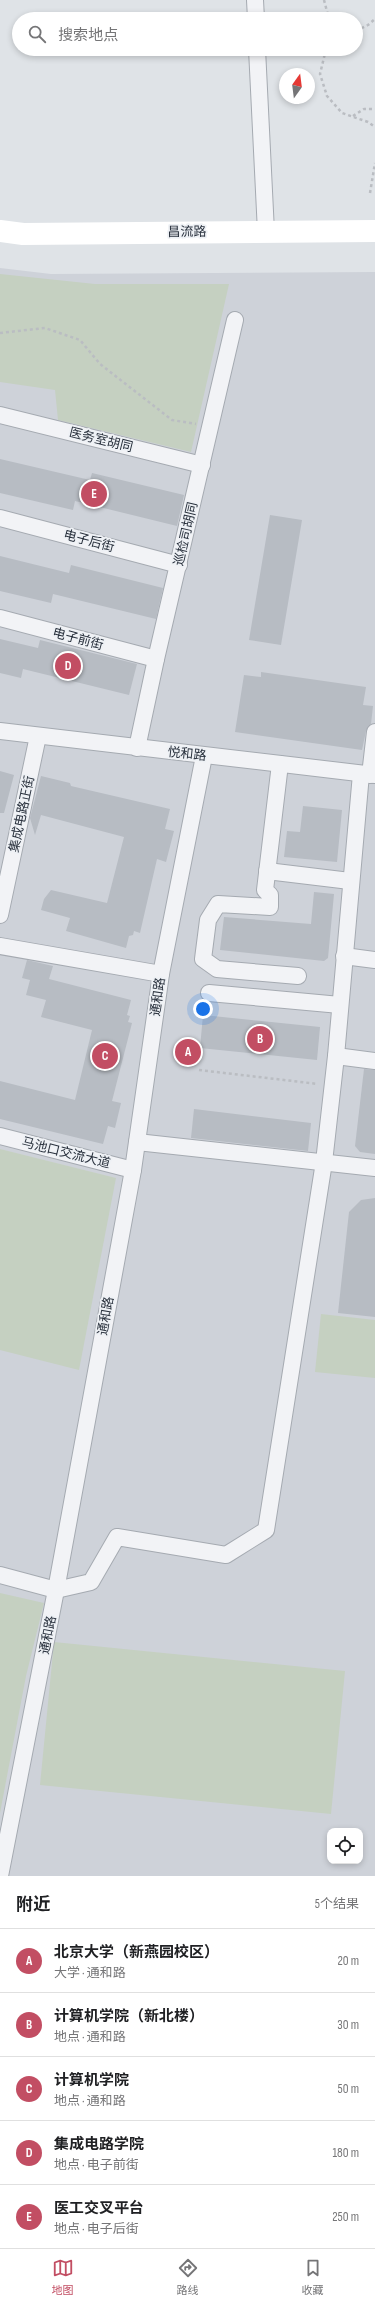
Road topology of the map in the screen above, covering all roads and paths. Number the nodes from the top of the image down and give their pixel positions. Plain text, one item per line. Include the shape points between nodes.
1 (255, 0) edge
2 (324, 0) edge
3 (256, 12) edge
4 (327, 12) edge
5 (375, 19) edge
6 (363, 28) edge
7 (257, 56) edge
8 (324, 56) edge
9 (375, 109) edge
10 (352, 117) junction
11 (375, 127) edge
12 (375, 163) edge
13 (370, 193) dead end
14 (0, 231) edge
15 (266, 232) junction
16 (375, 232) edge
17 (235, 320) dead end
18 (0, 333) edge
19 (0, 415) edge
20 (210, 426) junction
21 (202, 465) junction
22 (0, 518) edge
23 (178, 565) junction
24 (0, 618) edge
25 (156, 659) junction
26 (0, 731) edge
27 (375, 732) edge
28 (38, 736) junction
29 (137, 748) junction
30 (204, 756) junction
31 (280, 764) junction
32 (369, 775) edge
33 (267, 871) junction
34 (350, 881) junction
35 (0, 915) edge
36 (0, 946) edge
37 (344, 956) junction
38 (375, 960) edge
39 (161, 974) junction
40 (298, 976) dead end
41 (209, 992) dead end
42 (340, 1005) junction
43 (336, 1056) junction
44 (375, 1061) edge
45 (199, 1070) dead end
46 (333, 1085) junction
47 (0, 1136) edge
48 (137, 1142) junction
49 (324, 1162) junction
50 (375, 1168) edge
51 (133, 1170) junction
52 (0, 1575) edge
53 (56, 1590) junction
54 (0, 1876) edge

1 - 3 street
2 - 4 path
5 - 6 path
7 - 15 street
8 - 10 path via 320,74 327,96 342,114
9 - 10 path via 364,109
10 - 11 path
12 - 13 path
14 - 15 main road, 昌流路 via 23,234
15 - 16 main road, 昌流路
17 - 20 street, 巡检司胡同
18 - 20 path via 45,328 80,340 100,364 172,420
19 - 21 street, 医务室胡同
20 - 21 street, 巡检司胡同
21 - 23 street, 巡检司胡同
22 - 23 street, 电子后街
23 - 25 street, 巡检司胡同
24 - 25 street, 电子前街
25 - 29 street, 巡检司胡同
26 - 28 street, 悦和路
27 - 32 street
28 - 29 street, 悦和路
28 - 35 street, 集成电路正街
29 - 30 street, 悦和路
30 - 31 street, 悦和路
30 - 39 street, 通和路
31 - 32 street, 悦和路
31 - 33 street
32 - 34 street
33 - 34 street
33 - 40 street via 265,890 270,895 270,907 218,904 208,920 203,959 217,969
34 - 37 street
36 - 39 street
37 - 38 street
37 - 42 street
39 - 48 street, 通和路
41 - 42 street
42 - 43 street
43 - 44 street
43 - 46 street
45 - 46 path
46 - 49 street
47 - 51 street, 马池口交流大道
48 - 49 street
48 - 51 street, 通和路
49 - 50 street
49 - 53 street via 266,1530 226,1555 117,1537 91,1582
51 - 53 street, 通和路
52 - 53 street
53 - 54 street, 通和路

